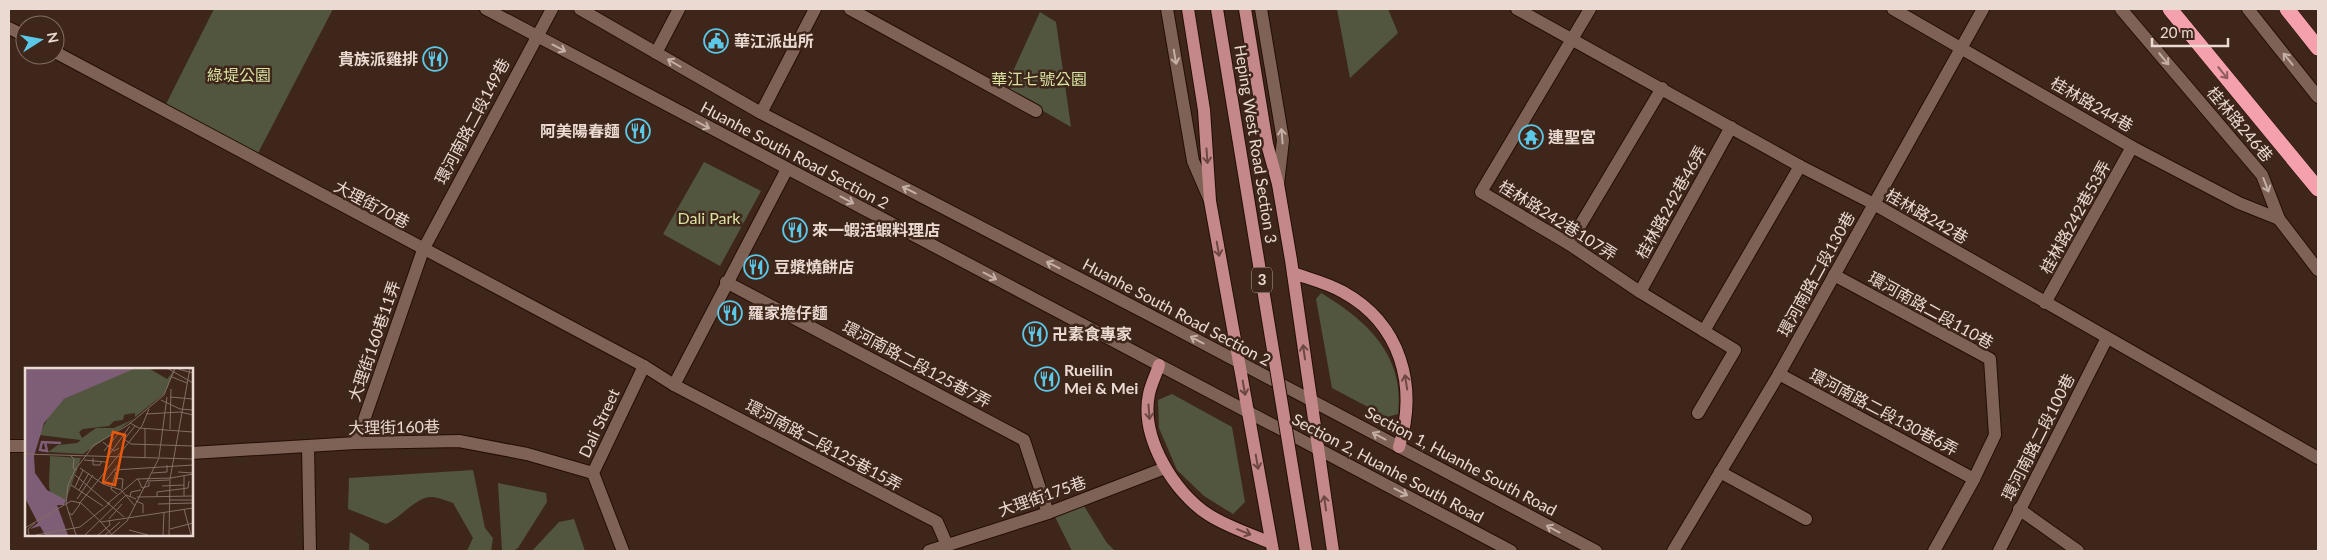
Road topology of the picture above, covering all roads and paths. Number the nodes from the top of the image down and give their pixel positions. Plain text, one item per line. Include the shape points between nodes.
1 (486, 9) edge
2 (552, 9) edge
3 (580, 9) edge
4 (679, 9) edge
5 (815, 9) edge
6 (850, 9) edge
7 (1167, 9) edge
8 (1188, 9) edge
9 (1218, 9) edge
10 (1245, 9) edge
11 (1261, 9) edge
12 (1517, 9) edge
13 (1590, 9) edge
14 (1893, 9) edge
15 (1983, 9) edge
16 (2121, 9) edge
17 (2170, 9) edge
18 (2248, 9) edge
19 (2287, 9) edge
20 (536, 36) junction
21 (1572, 40) junction
22 (1962, 48) junction
23 (2318, 48) edge
24 (656, 53) junction
25 (65, 57) edge
26 (1662, 88) junction
27 (2318, 97) edge
28 (1036, 112) dead end
29 (762, 113) junction
30 (1731, 127) junction
31 (2132, 147) junction
32 (1800, 166) junction
33 (787, 169) junction
34 (1278, 184) junction
35 (2318, 189) edge
36 (1210, 201) junction
37 (1874, 204) junction
38 (2279, 219) junction
39 (1569, 244) junction
40 (423, 250) junction
41 (2318, 270) edge
42 (1293, 273) junction
43 (1834, 275) junction
44 (726, 282) junction
45 (1640, 292) junction
46 (2045, 304) junction
47 (1704, 331) junction
48 (2107, 338) junction
49 (1240, 363) junction
50 (1159, 365) junction
51 (644, 366) junction
52 (1779, 374) junction
53 (674, 385) junction
54 (1310, 400) junction
55 (1698, 413) dead end
56 (1249, 414) junction
57 (356, 443) junction
58 (9, 446) edge
59 (25, 446) edge
60 (308, 447) junction
61 (1399, 447) junction
62 (1318, 450) junction
63 (192, 453) edge
64 (2318, 458) edge
65 (1165, 468) junction
66 (593, 472) junction
67 (1720, 472) junction
68 (1974, 479) junction
69 (2019, 509) junction
70 (1048, 513) junction
71 (1806, 519) dead end
72 (947, 545) junction
73 (1272, 547) edge
74 (310, 551) edge
75 (623, 551) edge
76 (929, 551) edge
77 (1306, 551) edge
78 (1332, 551) edge
79 (1511, 551) edge
80 (1596, 551) edge
81 (1673, 551) edge
82 (1934, 551) edge
83 (1999, 551) edge
84 (2078, 551) edge

1 - 20 street, Huanhe South Road Section 2
2 - 20 street, 環河南路二段149巷
3 - 24 street, Huanhe South Road Section 2
4 - 24 street
5 - 29 street
6 - 28 street
7 -> 36 street via 1193,161
8 -> 36 main road via 1204,110
9 - 77 main road, Heping West Road Section 3 / 3, bridge
10 - 34 main road, Heping West Road Section 3 / 3 via 1267,144
34 -> 11 street, Heping West Road Section 3 via 1283,140
12 - 21 street, 桂林路242巷
13 - 21 street, 桂林路242巷107弄
14 - 22 street, 桂林路244巷
15 - 22 street, 環河南路二段130巷
16 -> 38 street, 桂林路246巷 via 2262,175
17 -> 35 highway
27 -> 18 street
19 - 23 highway
20 -> 33 street, Huanhe South Road Section 2
20 - 40 street, 環河南路二段149巷
21 - 26 street, 桂林路242巷
21 - 39 street, 桂林路242巷107弄 via 1481,192
22 - 31 street, 桂林路244巷
22 - 37 street, 環河南路二段130巷
29 -> 24 street, Huanhe South Road Section 2
25 - 40 street, 大理街70巷
26 - 30 street, 桂林路242巷
26 - 39 street
49 -> 29 street, Huanhe South Road Section 2
30 - 32 street, 桂林路242巷
30 - 45 street, 桂林路242巷46弄
31 - 38 street, 桂林路244巷 via 2239,203
31 - 46 street, 桂林路242巷53弄
32 - 37 street, 桂林路242巷
32 - 47 street
33 - 44 street
33 -> 50 street, Huanhe South Road Section 2
34 - 42 main road, Heping West Road Section 3 / 3
36 -> 49 main road
37 - 43 street, 環河南路二段130巷
37 - 46 street, 桂林路242巷
38 - 41 street, 桂林路246巷
39 - 45 street, 桂林路242巷107弄
40 - 51 street, 大理街70巷
40 - 57 street, 大理街160巷11弄
54 -> 42 main road, Heping West Road Section 3 / 3
61 -> 42 main road via 1406,426 1407,386 1396,348 1386,331 1374,316 1343,292
43 - 52 street, 環河南路二段130巷
43 - 68 street, 環河南路二段110巷 via 1990,359 1995,435
44 - 53 street
44 - 70 street, 環河南路二段125巷7弄 via 1024,440
45 - 47 street, 桂林路242巷107弄
46 - 48 street, 桂林路242巷
47 - 55 street, 桂林路242巷107弄 via 1735,350
48 - 64 street, 桂林路242巷
48 - 69 street, 環河南路二段100巷
49 - 54 street, Huanhe South Road Section 2
49 -> 56 main road
50 - 56 street, Huanhe South Road Section 2
50 -> 65 main road via 1149,395 1149,414
51 - 53 street, 大理街70巷
51 - 66 street, Dali Street
52 - 67 street, 環河南路二段130巷
52 - 68 street, 環河南路二段130巷6弄
53 - 72 street, 環河南路二段125巷15弄 via 937,522
61 -> 54 street, Section 1, Huanhe South Road
54 - 62 main road, Heping West Road Section 3 / 3
56 - 62 street, Section 2, Huanhe South Road
56 -> 73 main road
57 - 60 street, 大理街160巷
57 - 66 street, 大理街160巷 via 459,441 527,454
58 - 59 street
60 - 63 street, 大理街160巷
60 - 74 street
80 -> 61 street, Section 1, Huanhe South Road
78 -> 62 main road, Heping West Road Section 3 / 3
62 -> 79 street, Section 2, Huanhe South Road
65 - 70 street, 大理街175巷
65 -> 73 main road via 1191,501 1208,514
66 - 75 street, Dali Street
67 - 71 street
67 - 81 street, 環河南路二段130巷
68 - 82 street, 環河南路二段110巷
69 - 83 street, 環河南路二段100巷
69 - 84 street
70 - 72 street, 大理街175巷
72 - 76 street, 大理街175巷

